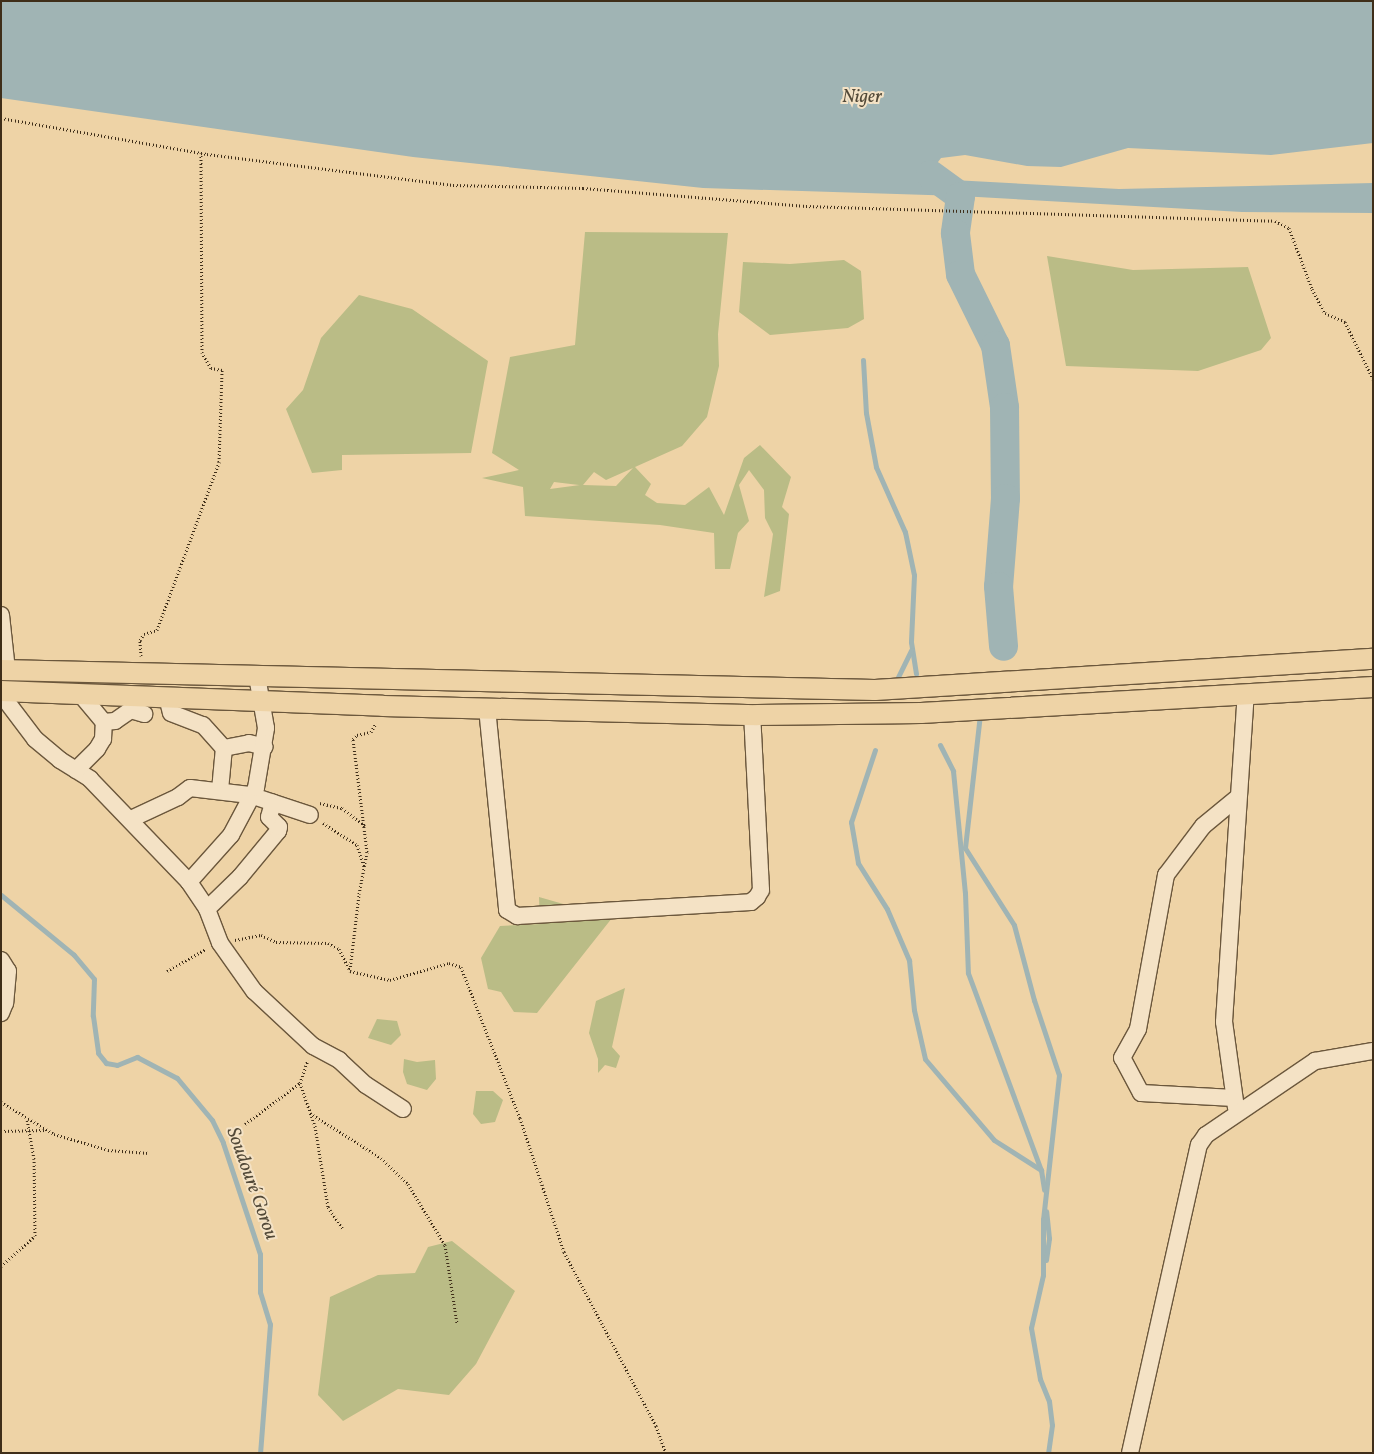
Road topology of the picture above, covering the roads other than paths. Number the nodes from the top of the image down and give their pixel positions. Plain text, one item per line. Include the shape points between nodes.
1 (1, 615) edge
2 (1373, 659) edge
3 (1208, 667) junction
4 (4, 670) edge
5 (257, 676) junction
6 (614, 686) junction
7 (1373, 687) edge
8 (756, 690) junction
9 (1, 693) edge
10 (1211, 695) junction
11 (1246, 695) junction
12 (82, 696) junction
13 (167, 696) junction
14 (260, 701) junction
15 (487, 708) junction
16 (613, 712) junction
17 (144, 714) dead end
18 (754, 715) junction
19 (104, 722) junction
20 (265, 747) junction
21 (224, 748) junction
22 (76, 770) junction
23 (220, 790) junction
24 (250, 795) junction
25 (1238, 797) junction
26 (274, 803) junction
27 (305, 814) road end
28 (130, 819) junction
29 (189, 882) junction
30 (207, 909) junction
31 (1, 960) edge
32 (1, 1013) edge
33 (1373, 1051) edge
34 (1234, 1098) junction
35 (403, 1109) dead end
36 (1237, 1115) junction
37 (1130, 1453) edge

1 - 4 street
2 - 3 main road
3 - 8 main road via 980,685 875,690
3 - 10 main road
4 - 5 main road
5 - 6 main road
5 - 14 street
6 - 8 main road
6 - 16 main road
7 - 11 main road
8 - 18 main road
9 - 12 main road
9 - 22 street via 35,739
10 - 11 main road
10 - 18 main road via 921,713
11 - 25 street
12 - 13 main road
12 - 19 street
13 - 14 main road
13 - 21 street via 171,713 203,725
14 - 15 main road
14 - 20 street via 266,728
15 - 16 main road
15 - 18 street via 507,910 517,916 751,902 757,898 761,890
16 - 18 main road
17 - 19 street via 131,710 115,721
19 - 22 street via 103,739
20 - 21 street via 249,743
20 - 24 street via 256,788
21 - 23 street
22 - 28 street via 90,779
23 - 24 street
23 - 28 street via 190,788
24 - 26 street
24 - 29 street via 231,835
25 - 34 street via 1224,1022
25 - 34 street via 1203,826 1166,876 1138,1029 1122,1058 1141,1093
26 - 27 street
26 - 30 street via 269,817 279,827 278,831 240,877
28 - 29 street
29 - 30 street
30 - 35 street via 220,943 254,991 313,1046 338,1060 366,1085
31 - 32 street via 8,971
33 - 36 street via 1315,1061
34 - 36 street
36 - 37 street via 1206,1135 1199,1145

